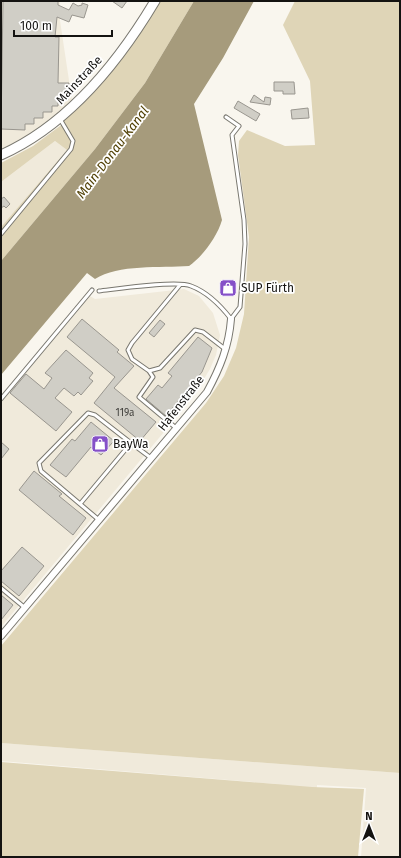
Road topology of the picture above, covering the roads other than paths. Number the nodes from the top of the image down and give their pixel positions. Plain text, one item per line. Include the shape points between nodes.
1 (155, 1) edge
2 (226, 117) dead end
3 (59, 118) junction
4 (1, 155) edge
5 (1, 234) edge
6 (180, 285) junction
7 (92, 290) dead end
8 (99, 291) dead end
9 (231, 319) junction
10 (226, 350) junction
11 (149, 371) junction
12 (1, 399) edge
13 (176, 428) junction
14 (130, 443) junction
15 (151, 458) junction
16 (80, 504) junction
17 (99, 520) junction
18 (1, 588) edge
19 (25, 608) junction
20 (1, 636) edge

1 - 3 main road, Mainstraße via 112,64 73,107
2 - 9 lane via 239,126 232,135 245,244 240,307
3 - 4 main road, Mainstraße
3 - 5 lane via 73,141 71,149
6 - 8 lane
6 - 9 lane via 190,285 205,294 222,307
6 - 11 lane via 128,350 132,359
7 - 12 lane
9 - 10 street, Hafenstraße via 230,338
10 - 11 lane via 203,332 195,330 160,368
10 - 13 street, Hafenstraße via 207,392
11 - 13 lane via 153,377 139,397
13 - 15 street, Hafenstraße
14 - 15 lane
14 - 16 lane
14 - 16 lane via 95,415 88,413 39,464 41,471
15 - 17 street, Hafenstraße
16 - 17 lane
17 - 19 street, Hafenstraße
18 - 19 lane
19 - 20 street, Hafenstraße

